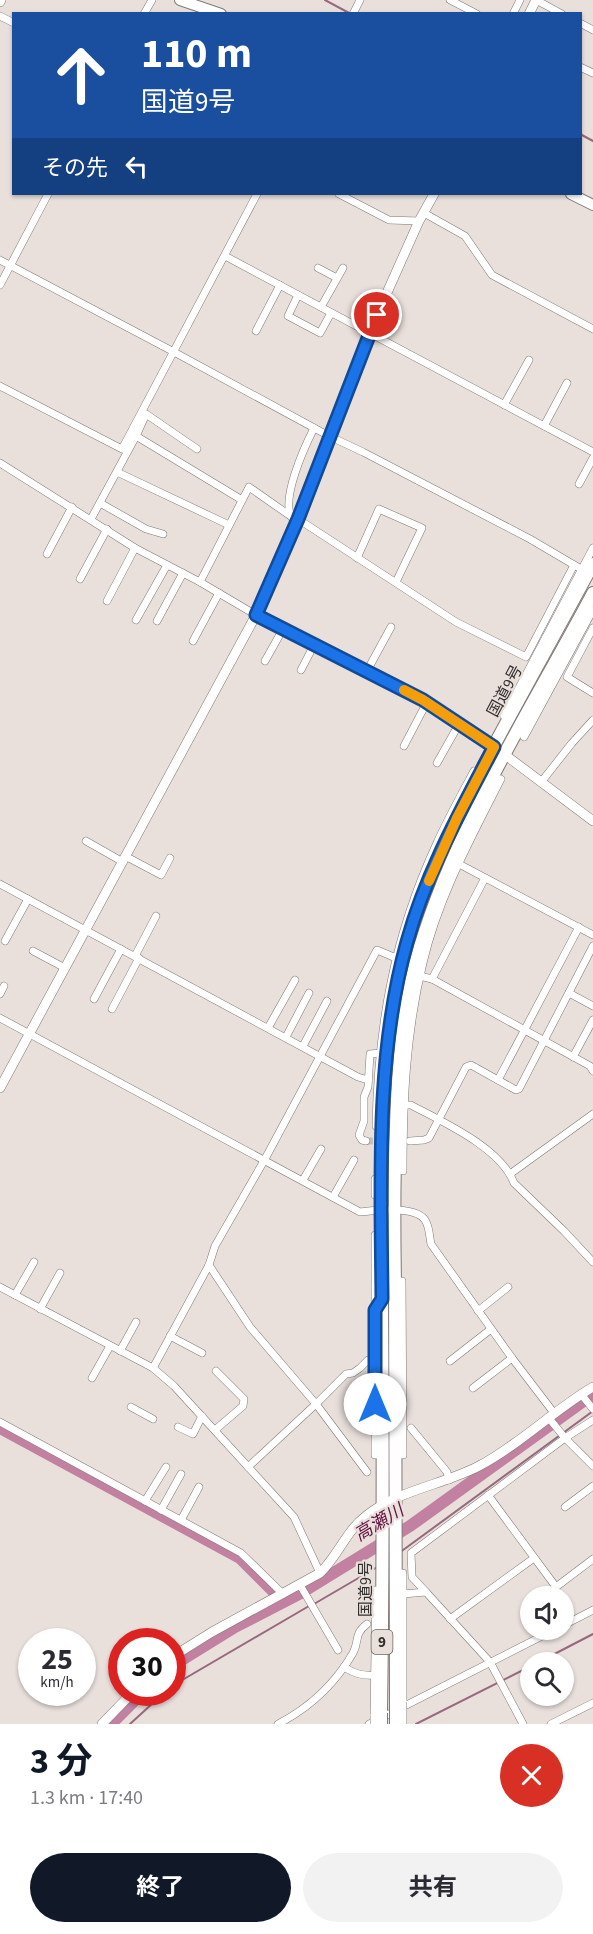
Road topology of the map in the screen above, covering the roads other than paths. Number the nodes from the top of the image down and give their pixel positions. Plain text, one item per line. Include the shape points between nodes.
1 (180, 0) edge
2 (450, 0) edge
3 (536, 0) edge
4 (215, 12) edge
5 (473, 12) edge
6 (558, 12) edge
7 (47, 195) edge
8 (256, 195) edge
9 (341, 195) edge
10 (433, 195) edge
11 (573, 195) edge
12 (593, 206) edge
13 (422, 217) junction
14 (225, 256) junction
15 (0, 260) edge
16 (11, 266) junction
17 (318, 268) dead end
18 (343, 268) dead end
19 (337, 278) junction
20 (0, 285) edge
21 (280, 285) junction
22 (298, 295) junction
23 (321, 308) junction
24 (331, 313) junction
25 (593, 329) edge
26 (256, 331) dead end
27 (369, 333) junction
28 (174, 351) junction
29 (529, 360) dead end
30 (567, 383) dead end
31 (0, 386) edge
32 (504, 405) junction
33 (143, 415) junction
34 (544, 426) junction
35 (314, 428) junction
36 (136, 436) junction
37 (329, 436) junction
38 (197, 449) dead end
39 (592, 450) edge
40 (593, 458) edge
41 (0, 463) edge
42 (117, 472) junction
43 (579, 484) dead end
44 (242, 500) junction
45 (100, 503) junction
46 (72, 507) junction
47 (294, 517) junction
48 (91, 519) junction
49 (229, 525) junction
50 (107, 530) junction
51 (163, 534) dead end
52 (135, 548) junction
53 (593, 548) edge
54 (47, 554) dead end
55 (357, 558) junction
56 (167, 565) junction
57 (574, 565) junction
58 (587, 566) edge
59 (183, 573) junction
60 (80, 579) dead end
61 (200, 582) junction
62 (396, 582) junction
63 (219, 593) junction
64 (107, 601) dead end
65 (592, 604) edge
66 (256, 615) junction
67 (136, 620) dead end
68 (157, 621) dead end
69 (391, 627) dead end
70 (593, 628) edge
71 (283, 629) junction
72 (193, 641) dead end
73 (314, 645) junction
74 (265, 662) dead end
75 (301, 670) dead end
76 (367, 671) junction
77 (556, 678) junction
78 (544, 684) junction
79 (593, 693) edge
80 (427, 702) junction
81 (514, 703) junction
82 (593, 720) edge
83 (500, 723) dead end
84 (459, 724) junction
85 (524, 736) dead end
86 (404, 746) dead end
87 (499, 751) junction
88 (437, 763) dead end
89 (474, 771) dead end
90 (501, 779) dead end
91 (542, 782) junction
92 (484, 796) junction
93 (485, 810) junction
94 (452, 821) junction
95 (593, 821) edge
96 (86, 841) dead end
97 (170, 858) dead end
98 (124, 859) junction
99 (459, 864) junction
100 (485, 878) junction
101 (0, 884) edge
102 (28, 899) junction
103 (156, 916) dead end
104 (428, 921) junction
105 (579, 927) junction
106 (86, 931) junction
107 (431, 935) junction
108 (593, 935) edge
109 (5, 941) dead end
110 (593, 946) edge
111 (121, 949) junction
112 (33, 951) dead end
113 (137, 957) junction
114 (396, 958) junction
115 (65, 968) junction
116 (420, 976) junction
117 (432, 979) junction
118 (295, 980) dead end
119 (4, 986) dead end
120 (309, 993) dead end
121 (569, 993) junction
122 (0, 994) edge
123 (94, 999) dead end
124 (327, 1001) dead end
125 (593, 1006) edge
126 (112, 1009) dead end
127 (0, 1018) edge
128 (593, 1020) edge
129 (268, 1028) junction
130 (524, 1030) junction
131 (29, 1034) junction
132 (286, 1037) junction
133 (544, 1041) junction
134 (303, 1046) junction
135 (380, 1053) junction
136 (321, 1056) junction
137 (403, 1056) junction
138 (573, 1057) junction
139 (593, 1071) edge
140 (368, 1080) junction
141 (498, 1080) junction
142 (0, 1088) edge
143 (404, 1105) junction
144 (593, 1114) edge
145 (438, 1120) junction
146 (399, 1131) junction
147 (366, 1141) dead end
148 (410, 1141) tunnel mouth
149 (321, 1149) dead end
150 (265, 1159) junction
151 (354, 1160) dead end
152 (403, 1171) dead end
153 (510, 1174) junction
154 (379, 1178) junction
155 (303, 1180) junction
156 (375, 1195) dead end
157 (333, 1197) junction
158 (387, 1210) junction
159 (375, 1235) dead end
160 (34, 1262) dead end
161 (593, 1262) edge
162 (209, 1265) junction
163 (60, 1273) dead end
164 (399, 1281) junction
165 (0, 1287) edge
166 (508, 1287) dead end
167 (15, 1295) junction
168 (382, 1299) junction
169 (40, 1309) junction
170 (375, 1310) junction
171 (478, 1311) junction
172 (136, 1322) dead end
173 (491, 1329) junction
174 (170, 1336) junction
175 (110, 1346) junction
176 (120, 1351) junction
177 (202, 1353) dead end
178 (512, 1358) junction
179 (375, 1360) junction
180 (450, 1361) dead end
181 (153, 1368) junction
182 (216, 1371) dead end
183 (92, 1378) dead end
184 (593, 1387) edge
185 (473, 1388) dead end
186 (581, 1394) junction
187 (403, 1401) junction
188 (315, 1404) junction
189 (375, 1404) junction
190 (131, 1407) dead end
191 (593, 1409) edge
192 (551, 1415) junction
193 (202, 1416) junction
194 (389, 1416) junction
195 (153, 1419) dead end
196 (593, 1420) edge
197 (0, 1422) edge
198 (178, 1427) dead end
199 (411, 1428) dead end
200 (215, 1430) junction
201 (565, 1438) junction
202 (375, 1455) dead end
203 (403, 1455) dead end
204 (593, 1466) edge
205 (166, 1467) dead end
206 (248, 1467) junction
207 (367, 1472) dead end
208 (181, 1474) dead end
209 (449, 1480) junction
210 (199, 1486) dead end
211 (593, 1486) edge
212 (488, 1495) junction
213 (146, 1501) junction
214 (389, 1502) junction
215 (565, 1508) dead end
216 (162, 1510) junction
217 (181, 1520) junction
218 (534, 1558) junction
219 (593, 1559) edge
220 (320, 1573) junction
221 (397, 1579) junction
222 (300, 1585) junction
223 (426, 1592) junction
224 (283, 1594) junction
225 (378, 1596) junction
226 (593, 1610) edge
227 (450, 1619) junction
228 (574, 1620) edge
229 (367, 1624) dead end
230 (534, 1640) edge
231 (186, 1648) edge
232 (338, 1650) dead end
233 (490, 1662) junction
234 (344, 1667) junction
235 (375, 1675) junction
236 (593, 1703) edge
237 (399, 1704) junction
238 (119, 1706) edge
239 (377, 1719) edge
240 (102, 1724) edge
241 (278, 1724) edge
242 (369, 1724) edge
243 (396, 1724) edge
244 (403, 1724) edge
245 (523, 1724) edge
246 (551, 1724) edge

1 - 4 main road
2 - 5 street
3 - 6 street
7 - 16 street
8 - 14 street
9 - 13 street via 390,220
10 - 13 street
11 - 12 main road
13 - 25 street via 465,236 492,275
13 - 27 street
14 - 21 street
14 - 28 street
15 - 16 street
16 - 20 street
16 - 28 street
17 - 19 street
18 - 19 street
19 - 23 street
21 - 22 street
21 - 26 street
22 - 23 street
22 - 24 street via 288,316 320,333
23 - 24 street
24 - 27 street
27 - 32 street
27 - 37 street
28 - 33 street
28 - 35 street
29 - 32 street
30 - 34 street
31 - 33 street via 122,449
32 - 34 street
33 - 36 street
33 - 38 street
34 - 39 street
35 - 37 street
35 - 47 street via 294,474
36 - 42 street
36 - 44 street
37 - 47 street
37 - 57 street
40 - 43 street
41 - 46 street
42 - 45 street
42 - 49 street
44 - 47 street via 249,488
44 - 49 street
45 - 48 street
45 - 51 street via 146,529
46 - 48 street
46 - 54 street
47 - 55 street
47 - 66 street
48 - 50 street
49 - 61 street
50 - 52 street
50 - 60 street
52 - 56 street
52 - 64 street
53 - 58 street
55 - 62 street
55 - 62 street via 379,508 422,528
56 - 59 street
56 - 67 street
57 - 58 street
57 - 62 street via 526,657 456,622
58 - 81 highway, 国道9号 / 9
59 - 61 street
59 - 68 street
61 - 63 street
63 - 66 street
63 - 72 street
65 - 77 street
65 - 78 highway, 国道9号 / 9
66 - 71 street
66 - 98 street
69 - 76 street
70 - 79 street via 567,677
71 - 73 street
71 - 74 street
73 - 75 street
73 - 76 street
76 - 80 street
77 - 78 street
77 - 85 street
78 - 87 highway, 国道9号 / 9
80 - 84 street
80 - 86 street
81 - 83 street
81 - 87 highway, 国道9号 / 9
82 - 91 street
84 - 87 street
84 - 88 street
87 - 91 street
87 - 92 highway, 国道9号 / 9
87 - 94 highway, 国道9号 / 9
89 - 94 street
90 - 93 street
91 - 95 street
92 - 93 street
92 - 104 highway, 国道9号 / 9
93 - 99 street
94 - 114 street via 418,888
94 - 154 highway, 国道9号 / 9 via 407,941 397,984 384,1075
96 - 98 street
97 - 98 street via 161,875
98 - 106 street
99 - 100 street
99 - 107 street
100 - 105 street
100 - 117 street
101 - 102 street
102 - 106 street
102 - 109 street
103 - 113 street
104 - 107 street
104 - 137 highway, 国道9号 / 9 via 409,990
105 - 108 street
105 - 130 street
106 - 111 street
106 - 115 street
107 - 116 street
110 - 121 street
111 - 113 street
111 - 123 street
112 - 115 street
113 - 126 street
113 - 129 street
114 - 135 street
114 - 136 street via 377,950
115 - 131 street
116 - 117 street
116 - 137 street
117 - 130 street
118 - 129 street
119 - 122 street
120 - 132 street
121 - 125 street
121 - 133 street
124 - 134 street
127 - 131 street
128 - 138 street
129 - 132 street
130 - 133 street
130 - 141 street
131 - 142 street
131 - 150 street
132 - 134 street
133 - 138 street
133 - 141 street via 519,1089
134 - 136 street
135 - 140 street via 370,1053
135 - 154 street
136 - 140 street
136 - 150 street
137 - 143 street
137 - 146 highway, 国道9号 / 9
138 - 139 street
140 - 147 street via 359,1135
141 - 145 street via 471,1065 466,1067
143 - 145 street
143 - 146 street
144 - 153 street
145 - 148 street via 429,1138
145 - 153 street via 467,1135
146 - 152 street
146 - 158 highway, 国道9号 / 9
149 - 155 street
150 - 155 street
150 - 162 street
151 - 157 street
153 - 161 street via 514,1183
154 - 156 street
154 - 158 highway, 国道9号 / 9
155 - 157 street
157 - 158 street via 360,1212
158 - 164 highway, 国道9号 / 9
158 - 168 highway, 国道9号 / 9
158 - 171 street via 422,1215 431,1244
159 - 170 street
160 - 167 street
162 - 174 street
162 - 188 street via 250,1327
163 - 169 street
164 - 187 street
164 - 194 highway, 国道9号 / 9
165 - 167 street
166 - 171 street
167 - 169 street
168 - 170 street
168 - 194 highway, 国道9号 / 9
169 - 175 street
170 - 179 street
171 - 173 street
172 - 176 street
173 - 178 street
173 - 180 street
174 - 177 street
174 - 181 street
175 - 176 street
175 - 183 street
176 - 181 street
178 - 185 street
178 - 192 street
179 - 188 street via 368,1360 346,1374
179 - 189 street
181 - 193 street
182 - 200 street via 243,1399 243,1406
184 - 186 street
186 - 191 street
186 - 192 street
187 - 194 street
187 - 203 street
188 - 206 street
188 - 207 street
189 - 194 street
189 - 202 street
190 - 195 street
192 - 201 street
192 - 209 street via 482,1465
193 - 198 street via 193,1434
193 - 200 street
194 - 214 highway, 国道9号 / 9
196 - 201 street
197 - 213 street
199 - 209 street via 447,1472
200 - 206 street
201 - 204 street
201 - 212 street
205 - 213 street
206 - 220 street via 294,1517
208 - 216 street
209 - 214 street
210 - 217 street
211 - 215 street
212 - 218 street
212 - 223 street via 411,1553 412,1577
213 - 216 street
214 - 220 street via 352,1528
214 - 221 highway, 国道9号 / 9
216 - 217 street
217 - 224 street via 241,1553
218 - 219 street via 556,1587
218 - 227 street
220 - 222 street
221 - 223 street
221 - 225 highway, 国道9号 / 9
221 - 237 highway, 国道9号 / 9
222 - 224 street
222 - 232 street
223 - 227 street
224 - 231 street
225 - 235 street
225 - 239 highway, 国道9号 / 9
226 - 228 street
227 - 233 street
229 - 234 street via 359,1630 355,1649
230 - 233 street
233 - 242 street
233 - 245 street
234 - 235 street via 364,1676
234 - 241 street via 323,1693
235 - 239 street
236 - 246 street
237 - 243 highway, 国道9号 / 9, bridge
237 - 244 street, bridge
238 - 240 street

